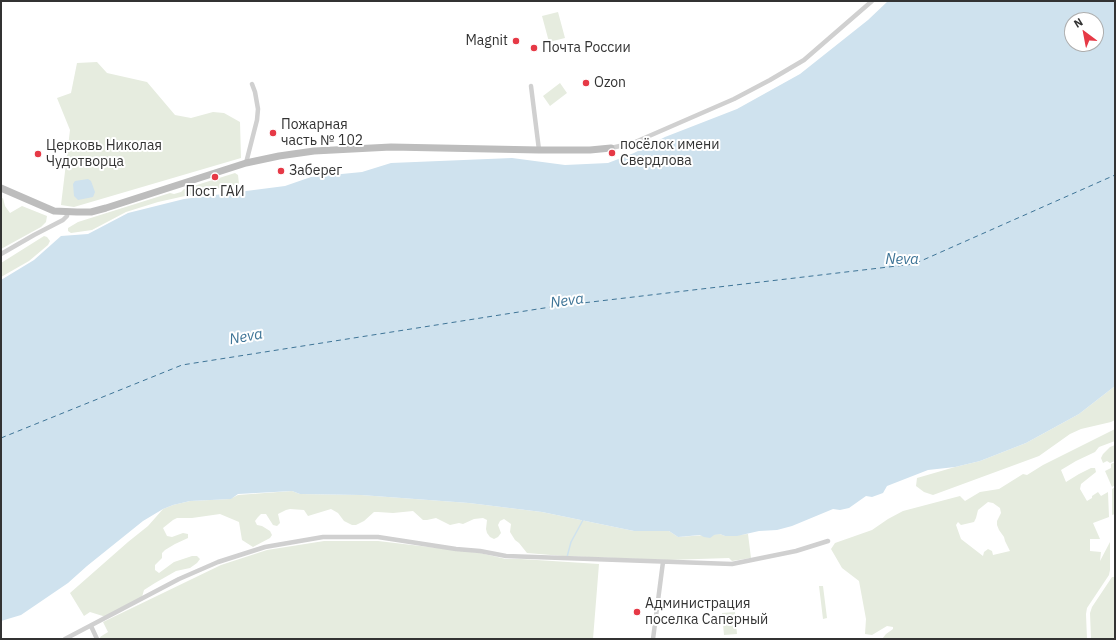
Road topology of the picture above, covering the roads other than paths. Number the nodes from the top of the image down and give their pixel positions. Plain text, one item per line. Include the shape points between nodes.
1 (872, 1) edge
2 (252, 84) dead end
3 (531, 86) dead end
4 (611, 148) joint
5 (539, 150) junction
6 (246, 163) junction
7 (1, 188) edge
8 (67, 212) junction
9 (1, 254) edge
10 (828, 541) dead end
11 (663, 562) junction
12 (91, 626) junction
13 (66, 639) edge
14 (97, 639) edge
15 (653, 639) edge

1 - 4 street via 804,60 770,80 734,99 634,143
2 - 6 street via 258,109
3 - 5 street
4 - 5 street
5 - 6 street via 391,146 314,151
6 - 8 street via 106,208 91,212
7 - 8 street via 54,211
8 - 9 street via 63,220
10 - 11 street via 796,551 738,563
11 - 12 street via 506,556 378,537 323,537 265,547 218,562
11 - 15 street
12 - 13 street
12 - 14 street

